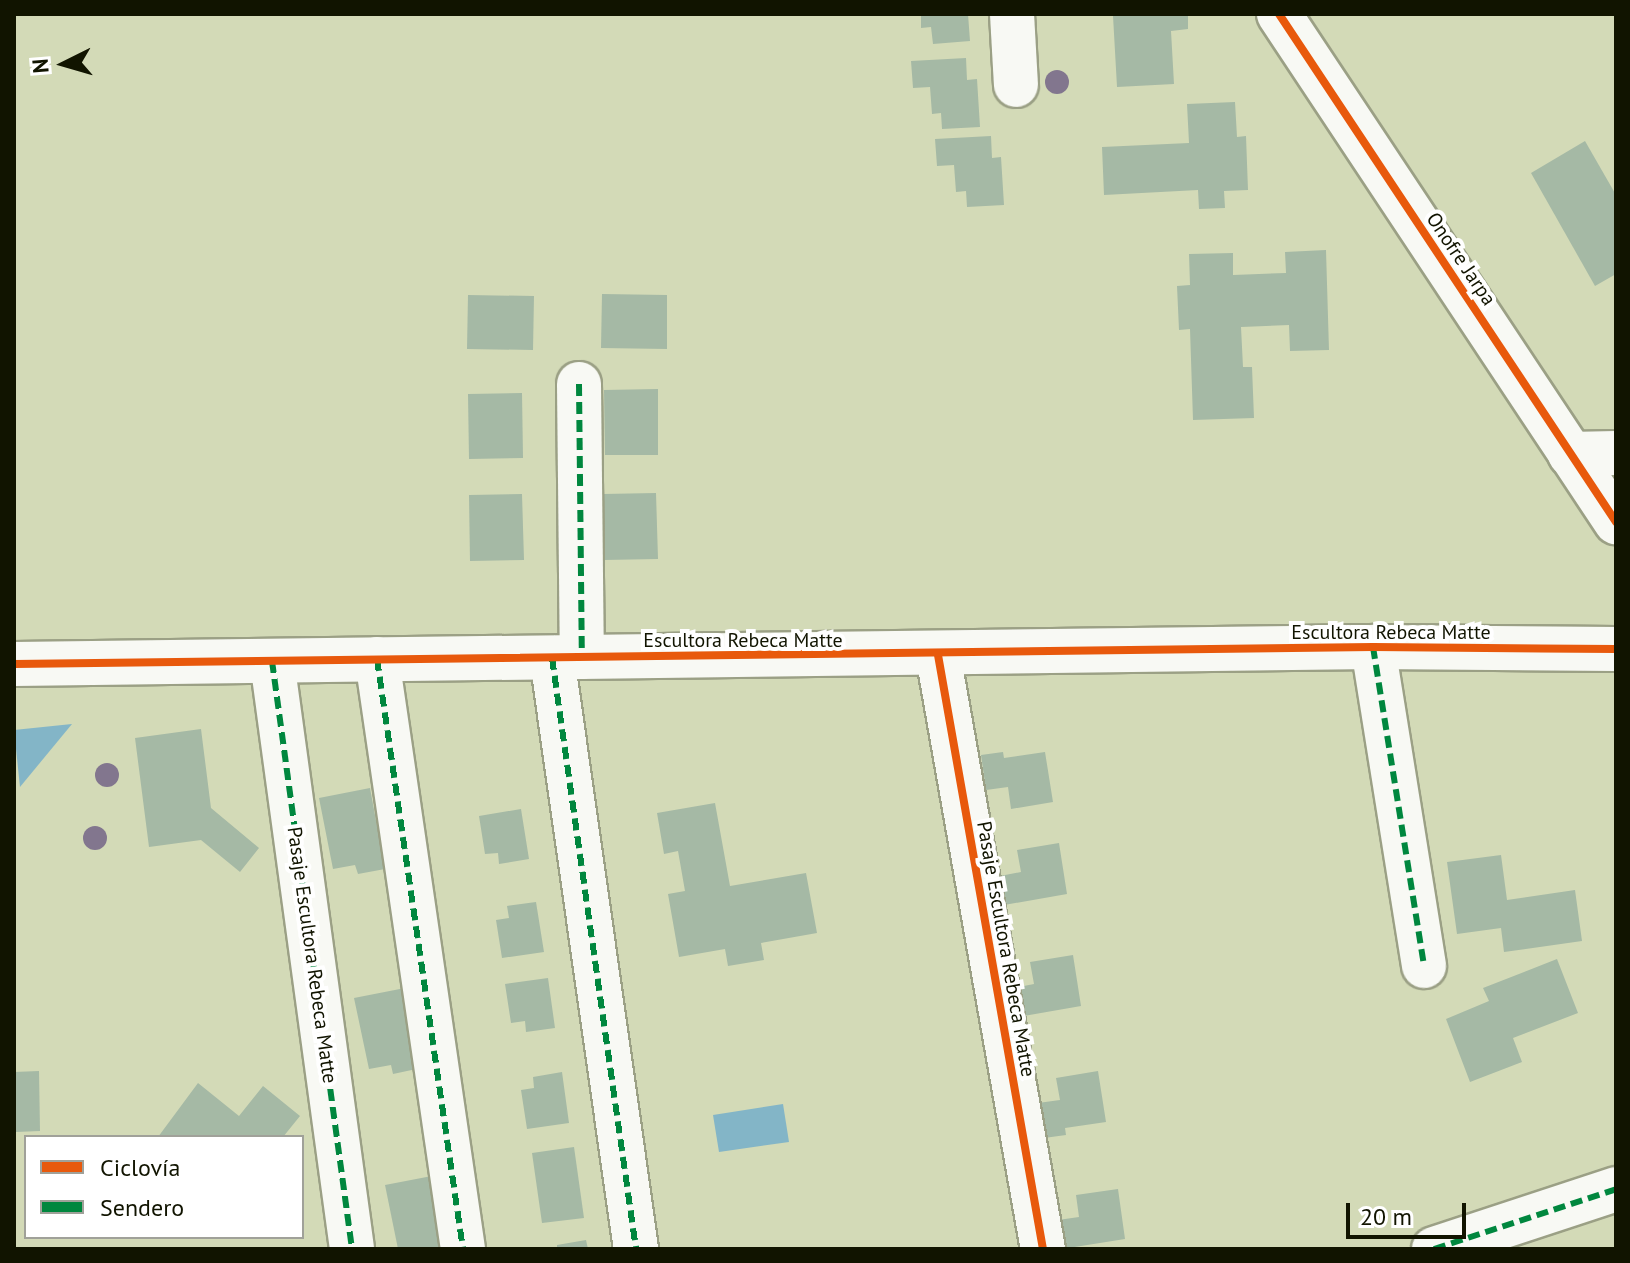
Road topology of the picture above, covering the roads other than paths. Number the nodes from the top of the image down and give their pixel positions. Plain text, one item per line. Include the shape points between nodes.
1 (1012, 14) edge
2 (1279, 14) edge
3 (1016, 85) dead end
4 (579, 384) dead end
5 (1616, 453) edge
6 (1570, 454) junction
7 (1616, 522) edge
8 (1373, 647) junction
9 (1616, 649) edge
10 (938, 655) junction
11 (567, 657) junction
12 (377, 659) junction
13 (272, 661) junction
14 (14, 664) edge
15 (1424, 966) dead end
16 (1616, 1189) edge
17 (352, 1249) edge
18 (463, 1249) edge
19 (636, 1249) edge
20 (1043, 1249) edge
21 (1434, 1249) edge

1 - 3 street
2 - 6 street, Onofre Jarpa
4 - 11 street
5 - 6 street
6 - 7 street, Onofre Jarpa
8 - 9 street, Escultora Rebeca Matte
8 - 10 street, Escultora Rebeca Matte
8 - 15 street
10 - 11 street, Escultora Rebeca Matte
10 - 20 street, Pasaje Escultora Rebeca Matte
11 - 12 street, Escultora Rebeca Matte
11 - 19 street
12 - 13 street, Escultora Rebeca Matte
12 - 18 street
13 - 14 street, Escultora Rebeca Matte
13 - 17 street, Pasaje Escultora Rebeca Matte
16 - 21 street

